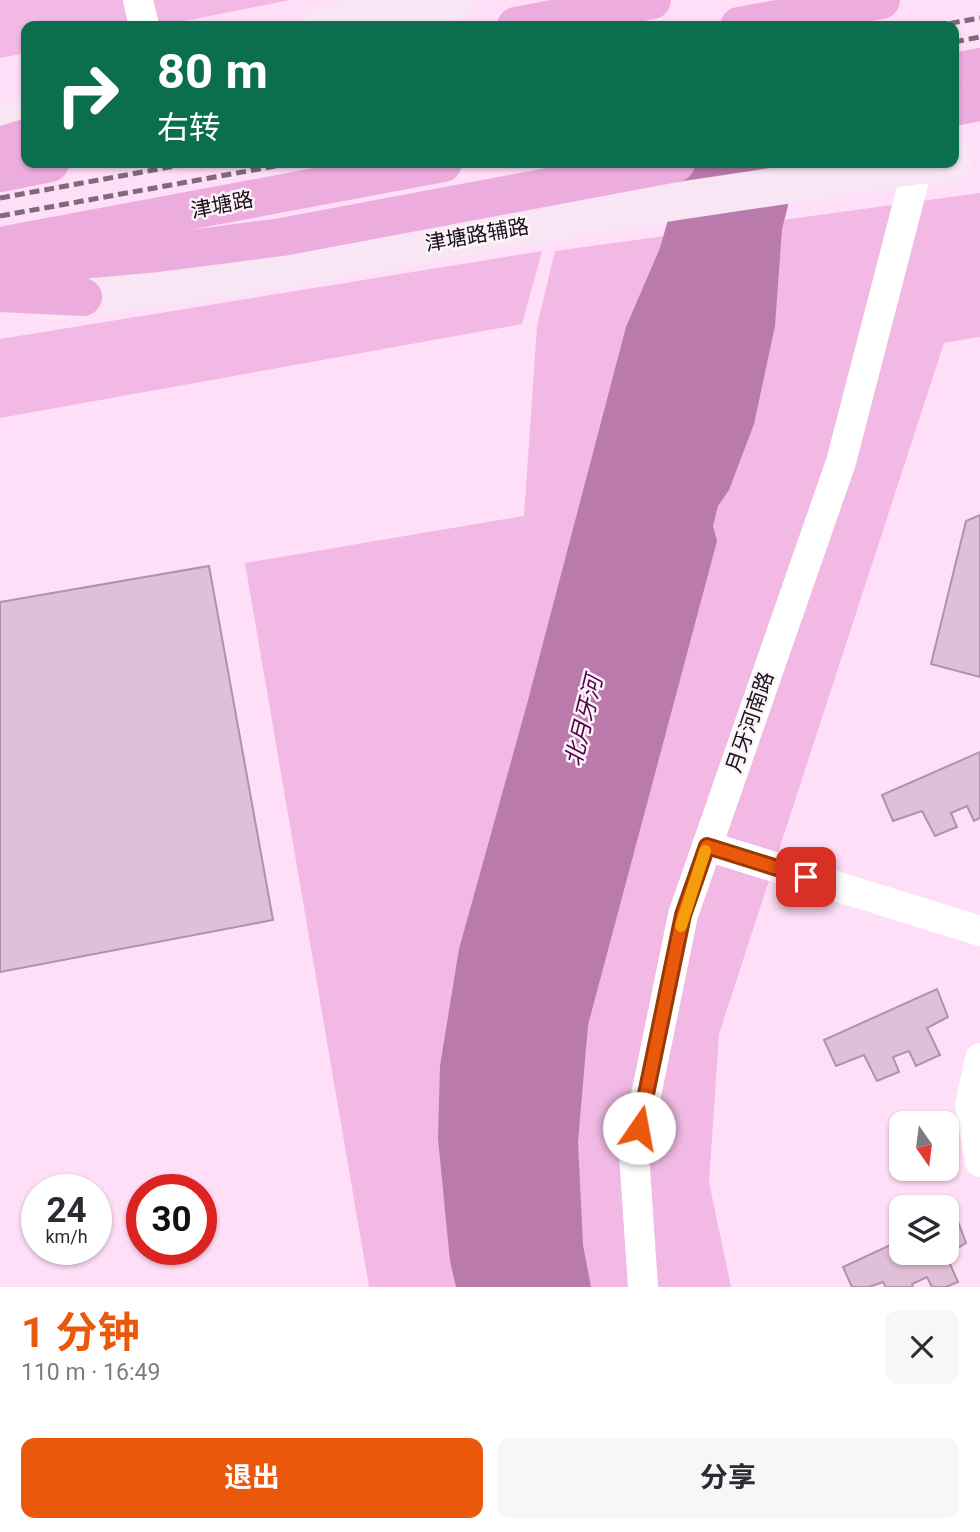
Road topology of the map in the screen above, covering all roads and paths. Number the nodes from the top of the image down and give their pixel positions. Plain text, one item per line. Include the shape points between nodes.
1 (138, 0) edge
2 (453, 0) edge
3 (652, 0) edge
4 (881, 0) edge
5 (143, 21) edge
6 (346, 21) edge
7 (542, 21) edge
8 (766, 21) edge
9 (980, 67) edge
10 (959, 71) edge
11 (21, 94) edge
12 (0, 100) edge
13 (980, 102) edge
14 (959, 106) edge
15 (980, 111) edge
16 (959, 113) edge
17 (21, 118) edge
18 (0, 126) edge
19 (21, 140) edge
20 (0, 146) edge
21 (980, 161) edge
22 (959, 162) edge
23 (25, 168) edge
24 (416, 168) edge
25 (650, 168) edge
26 (905, 168) edge
27 (939, 168) edge
28 (0, 173) edge
29 (0, 246) edge
30 (0, 267) edge
31 (0, 293) edge
32 (83, 297) junction
33 (0, 308) edge
34 (707, 846) junction
35 (980, 931) edge
36 (980, 1059) edge
37 (980, 1162) edge
38 (643, 1287) edge

1 - 5 street
2 - 6 street
3 - 7 highway
4 - 8 highway
9 - 10 highway
11 - 12 street
13 - 14 highway
15 - 16 highway
17 - 18 street
19 - 20 highway
21 - 22 street, 津塘路辅路
23 - 28 highway
24 - 29 highway, 津塘路
25 - 30 highway via 255,241
26 - 32 street, 津塘路辅路 via 655,204 236,278
27 - 34 street, 月牙河南路
31 - 32 highway
32 - 33 street, 津塘路辅路
34 - 35 street
34 - 38 street, 月牙河南路 via 683,915 634,1154
36 - 37 street via 970,1105

